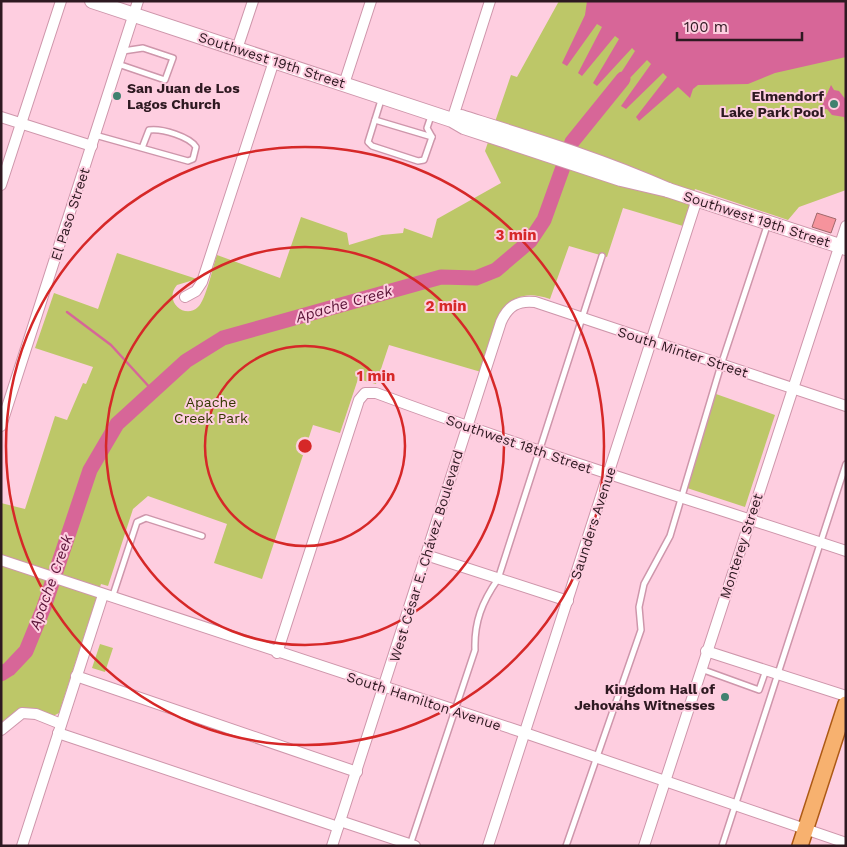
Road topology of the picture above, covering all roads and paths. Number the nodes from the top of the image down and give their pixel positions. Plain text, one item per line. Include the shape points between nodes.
1 (61, 1) edge
2 (92, 1) edge
3 (138, 1) edge
4 (254, 1) edge
5 (371, 1) edge
6 (490, 1) edge
7 (134, 15) junction
8 (237, 49) junction
9 (122, 51) junction
10 (274, 61) junction
11 (118, 64) junction
12 (344, 84) junction
13 (382, 96) junction
14 (432, 113) junction
15 (1, 117) edge
16 (374, 120) junction
17 (452, 120) junction
18 (21, 123) junction
19 (432, 137) junction
20 (94, 140) junction
21 (142, 148) junction
22 (1, 185) edge
23 (697, 199) junction
24 (768, 223) junction
25 (846, 226) edge
26 (842, 247) edge
27 (602, 256) dead end
28 (185, 297) dead end
29 (520, 302) joint
30 (582, 318) junction
31 (651, 342) junction
32 (721, 365) junction
33 (792, 388) junction
34 (5, 400) edge
35 (846, 406) edge
36 (1, 426) edge
37 (466, 427) junction
38 (538, 451) junction
39 (846, 464) edge
40 (608, 474) junction
41 (680, 498) junction
42 (750, 519) junction
43 (202, 536) dead end
44 (820, 542) junction
45 (846, 551) edge
46 (426, 555) junction
47 (1, 560) edge
48 (498, 579) junction
49 (102, 595) junction
50 (568, 601) junction
51 (706, 651) junction
52 (277, 653) junction
53 (701, 669) junction
54 (766, 670) junction
55 (777, 674) junction
56 (76, 676) junction
57 (384, 689) junction
58 (846, 696) edge
59 (846, 704) edge
60 (454, 711) junction
61 (59, 728) junction
62 (1, 730) edge
63 (526, 734) junction
64 (596, 758) junction
65 (356, 772) junction
66 (665, 781) junction
67 (735, 807) junction
68 (339, 824) junction
69 (805, 829) junction
70 (846, 844) edge
71 (412, 845) edge
72 (22, 846) edge
73 (332, 846) edge
74 (488, 846) edge
75 (566, 846) edge
76 (644, 846) edge
77 (722, 846) edge
78 (800, 846) edge

1 - 18 street
2 - 7 street, Southwest 19th Street
3 - 7 street, El Paso Street
4 - 8 street
5 - 12 street
6 - 17 street
7 - 8 street, Southwest 19th Street
7 - 9 street, El Paso Street
8 - 10 street, Southwest 19th Street
9 - 11 street, El Paso Street
9 - 11 lane via 143,48 173,58 165,80
10 - 12 street, Southwest 19th Street
10 - 28 street via 202,282 196,291
11 - 20 street, El Paso Street
12 - 13 street, Southwest 19th Street
13 - 14 street, Southwest 19th Street
13 - 16 lane
14 - 17 street, Southwest 19th Street
14 - 19 lane via 427,128
15 - 18 street
16 - 19 lane
16 - 19 lane via 368,142 372,146 418,161 424,160
17 - 23 street, Southwest 19th Street via 464,127 535,145
18 - 20 street
18 - 22 street
20 - 21 lane
20 - 34 street, El Paso Street
21 - 21 lane via 188,160 193,159 196,147 192,141 156,129 149,130
23 - 24 street, Southwest 19th Street
23 - 31 street, Saunders Avenue
24 - 26 street, Southwest 19th Street
24 - 32 lane
25 - 26 street, Monterey Street
26 - 33 street, Monterey Street
27 - 30 lane
29 - 30 street, South Minter Street via 535,302
29 - 37 street, West César E. Chávez Boulevard via 508,309 501,322
30 - 31 street, South Minter Street
30 - 38 lane
31 - 32 street, South Minter Street
31 - 40 street, Saunders Avenue
32 - 33 street, South Minter Street
32 - 41 lane
33 - 35 street, South Minter Street
33 - 42 street, Monterey Street
34 - 36 street, El Paso Street
37 - 38 street, Southwest 18th Street
37 - 46 street, West César E. Chávez Boulevard
37 - 52 street, Southwest 18th Street via 376,393 365,393 359,400
38 - 40 street, Southwest 18th Street
38 - 48 lane
39 - 44 lane
40 - 41 street, Southwest 18th Street
40 - 50 street, Saunders Avenue
41 - 42 street, Southwest 18th Street
41 - 64 lane via 670,536 644,584 639,607 641,630
42 - 44 street, Southwest 18th Street
42 - 51 street, Monterey Street
43 - 49 lane via 146,518 137,522
44 - 45 street, Southwest 18th Street
44 - 55 lane
46 - 48 street
46 - 57 street, West César E. Chávez Boulevard
47 - 49 street, South Hamilton Avenue
48 - 50 street
48 - 60 lane via 485,597 474,631 475,650
49 - 52 street, South Hamilton Avenue
49 - 56 street
50 - 63 street, Saunders Avenue
51 - 53 street, Monterey Street
51 - 54 street
52 - 57 street, South Hamilton Avenue
53 - 54 lane via 759,690
53 - 66 street, Monterey Street
54 - 55 street
55 - 58 street
55 - 67 lane
56 - 61 street
56 - 65 street
57 - 60 street, South Hamilton Avenue
57 - 65 street, West César E. Chávez Boulevard
59 - 69 main road
60 - 63 street, South Hamilton Avenue
60 - 71 lane
61 - 62 street via 36,714 22,713
61 - 68 street
61 - 72 street
63 - 64 street, South Hamilton Avenue
63 - 74 street, Saunders Avenue
64 - 66 street, South Hamilton Avenue
64 - 75 lane
65 - 68 street, West César E. Chávez Boulevard
66 - 67 street, South Hamilton Avenue
66 - 76 street, Monterey Street
67 - 69 street, South Hamilton Avenue
67 - 77 lane
68 - 71 street
68 - 73 street, West César E. Chávez Boulevard
69 - 70 street, South Hamilton Avenue
69 - 78 main road

